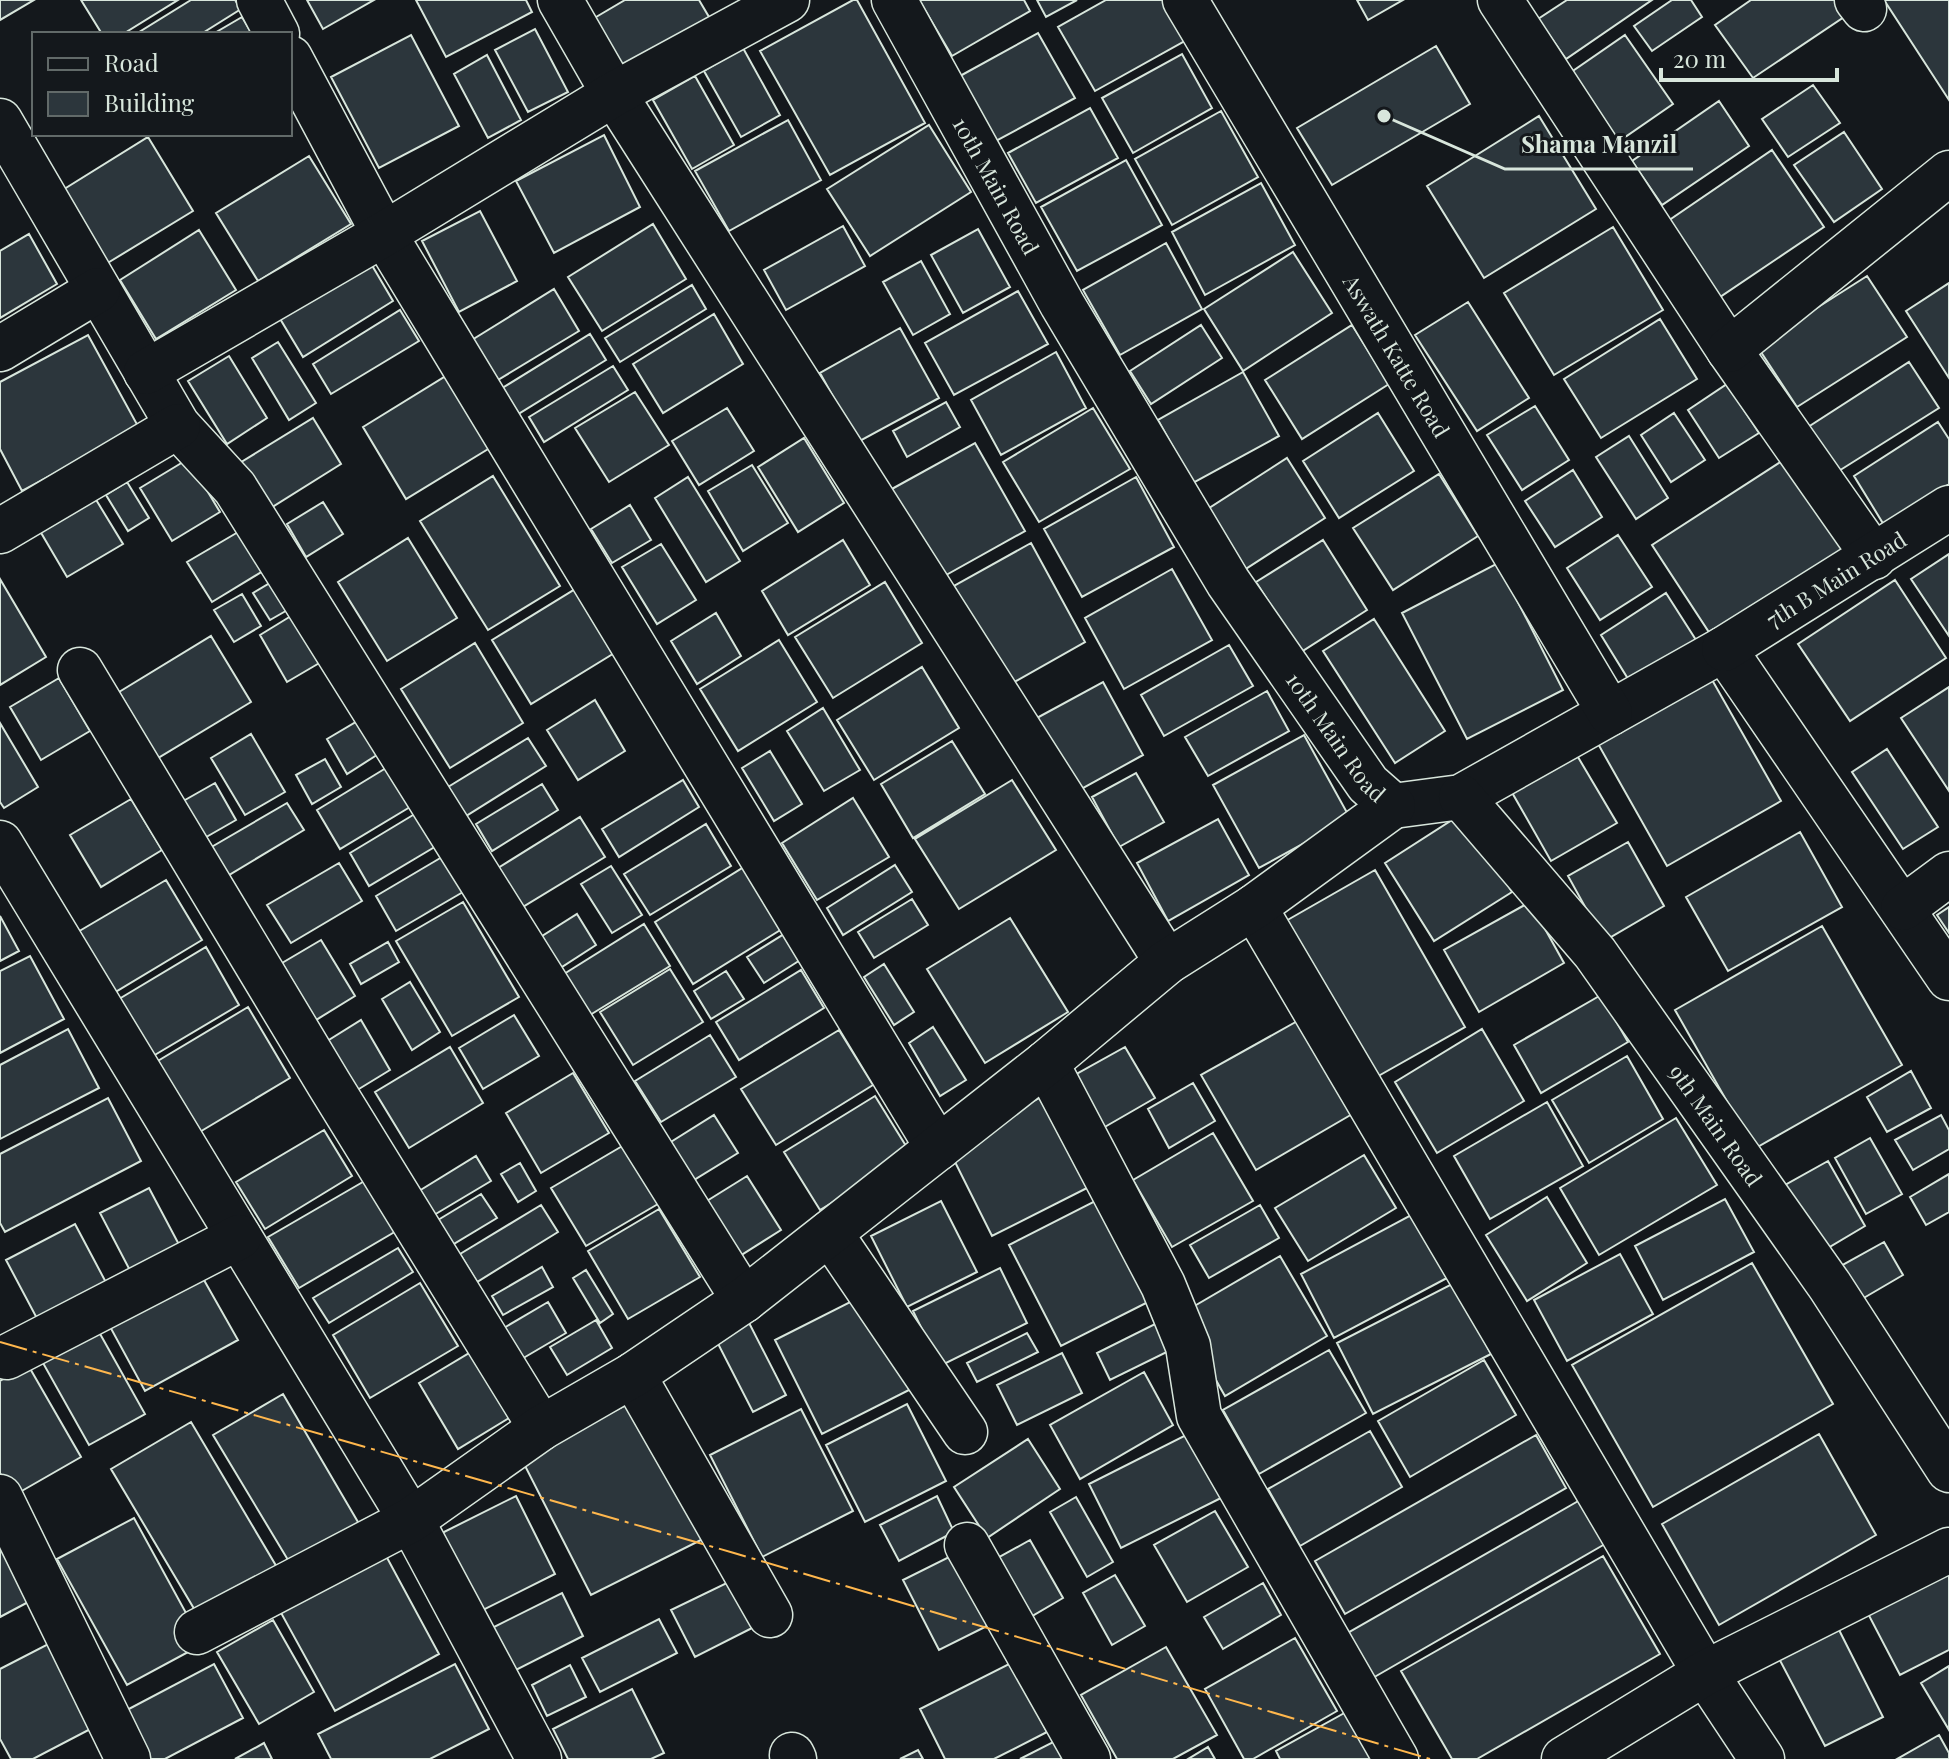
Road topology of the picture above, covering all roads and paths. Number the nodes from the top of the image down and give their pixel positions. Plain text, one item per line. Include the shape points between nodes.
1 (259, 0) edge
2 (560, 0) edge
3 (787, 0) edge
4 (894, 0) edge
5 (1185, 0) edge
6 (1500, 0) edge
7 (276, 32) edge
8 (292, 62) edge
9 (614, 94) junction
10 (0, 121) edge
11 (1949, 173) edge
12 (384, 234) junction
13 (98, 290) junction
14 (0, 349) edge
15 (1729, 350) junction
16 (146, 372) junction
17 (178, 426) junction
18 (1949, 508) edge
19 (0, 531) edge
20 (1874, 557) junction
21 (1724, 649) junction
22 (80, 670) dead end
23 (1610, 713) junction
24 (1461, 797) junction
25 (1393, 806) junction
26 (0, 843) edge
27 (1949, 874) edge
28 (1254, 907) junction
29 (1903, 908) junction
30 (1167, 962) junction
31 (1949, 978) edge
32 (1046, 1063) junction
33 (938, 1148) junction
34 (830, 1233) junction
35 (239, 1237) junction
36 (744, 1300) junction
37 (7, 1357) dead end
38 (633, 1375) junction
39 (541, 1428) junction
40 (965, 1432) dead end
41 (1949, 1470) edge
42 (0, 1497) edge
43 (411, 1520) junction
44 (967, 1545) dead end
45 (1949, 1550) edge
46 (770, 1615) dead end
47 (197, 1632) dead end
48 (1705, 1673) junction
49 (128, 1759) edge
50 (537, 1759) edge
51 (1088, 1759) edge
52 (1396, 1759) edge
53 (1564, 1759) edge
54 (1762, 1759) edge

1 - 7 street
2 - 9 street
3 - 9 street
4 - 25 street, 10th Main Road via 1062,304 1228,582 1368,784
5 - 23 street, Aswath Katte Road
6 - 15 street
8 - 12 street
9 - 12 street
9 - 30 street
10 - 13 street
11 - 15 street
12 - 16 street
12 - 33 street
13 - 14 street
13 - 16 street
15 - 20 street
16 - 17 street
17 - 19 street
17 - 36 street via 235,488
18 - 20 street, 7th B Main Road
20 - 21 street, 7th B Main Road
21 - 23 street, 10th Main Road
21 - 29 street
22 - 39 street
23 - 24 street, 10th Main Road
24 - 25 street, 10th Main Road
24 - 41 street, 9th Main Road via 1595,953 1830,1286
25 - 28 street
26 - 35 street
27 - 29 street
28 - 30 street
28 - 48 street
29 - 31 street
30 - 32 street
32 - 33 street
32 - 52 street via 1163,1285 1188,1346 1199,1416
33 - 34 street
34 - 36 street
34 - 40 street
35 - 37 street
35 - 43 street
36 - 38 street
38 - 39 street
38 - 46 street
39 - 43 street
42 - 49 street
43 - 47 street
43 - 50 street
44 - 51 street
45 - 48 street
48 - 53 street
48 - 54 street

